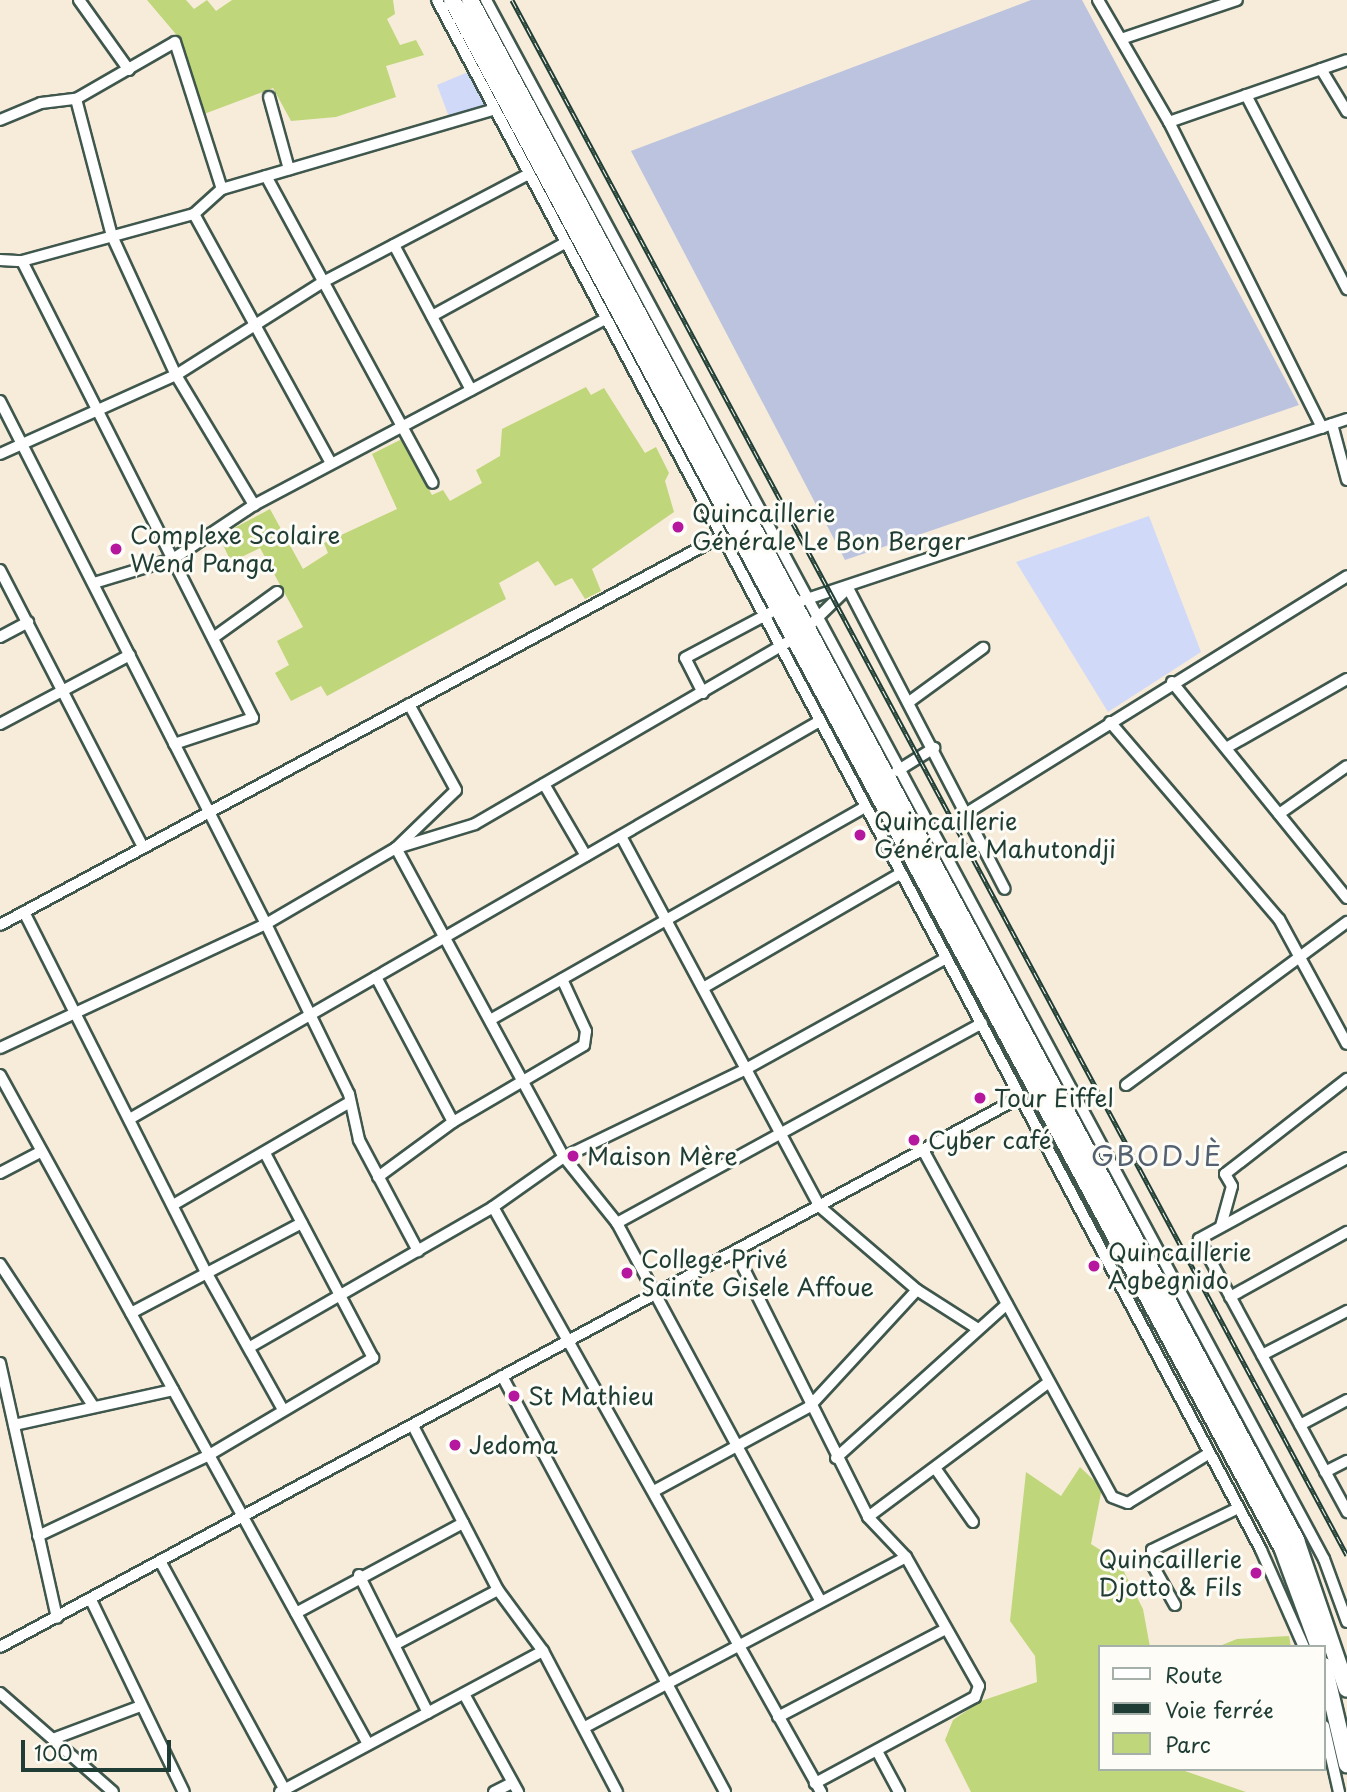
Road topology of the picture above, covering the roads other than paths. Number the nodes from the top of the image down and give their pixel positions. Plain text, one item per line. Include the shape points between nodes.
1 (79, 0) edge
2 (437, 0) edge
3 (452, 0) edge
4 (470, 0) edge
5 (485, 0) edge
6 (1098, 0) edge
7 (1237, 0) edge
8 (1124, 38) junction
9 (1347, 60) edge
10 (1321, 69) junction
11 (129, 70) junction
12 (1246, 95) junction
13 (269, 97) dead end
14 (76, 99) junction
15 (495, 109) junction
16 (1347, 112) edge
17 (0, 120) edge
18 (1169, 122) junction
19 (289, 169) junction
20 (529, 174) junction
21 (266, 176) junction
22 (222, 190) junction
23 (194, 215) junction
24 (112, 236) junction
25 (565, 243) junction
26 (394, 245) junction
27 (0, 260) edge
28 (22, 261) junction
29 (323, 282) junction
30 (1347, 289) edge
31 (432, 316) junction
32 (605, 319) junction
33 (253, 330) junction
34 (176, 374) junction
35 (471, 390) junction
36 (0, 401) edge
37 (99, 413) junction
38 (1347, 419) edge
39 (403, 424) junction
40 (1327, 426) junction
41 (23, 440) junction
42 (0, 454) edge
43 (331, 463) junction
44 (1347, 480) edge
45 (433, 483) dead end
46 (254, 505) junction
47 (718, 538) junction
48 (173, 559) junction
49 (0, 570) edge
50 (1347, 576) edge
51 (94, 583) junction
52 (848, 588) junction
53 (277, 592) dead end
54 (783, 607) junction
55 (28, 622) junction
56 (798, 635) junction
57 (0, 637) edge
58 (213, 638) junction
59 (983, 648) dead end
60 (130, 655) junction
61 (1347, 679) edge
62 (1172, 681) junction
63 (63, 690) junction
64 (703, 693) junction
65 (909, 702) junction
66 (409, 704) junction
67 (818, 722) junction
68 (1110, 722) junction
69 (0, 724) edge
70 (174, 744) junction
71 (934, 748) junction
72 (1226, 748) junction
73 (1346, 768) edge
74 (897, 771) junction
75 (544, 784) junction
76 (865, 807) junction
77 (210, 812) junction
78 (965, 814) junction
79 (1279, 814) junction
80 (621, 836) junction
81 (143, 848) junction
82 (396, 848) junction
83 (586, 856) junction
84 (901, 873) junction
85 (1005, 889) dead end
86 (1347, 898) edge
87 (24, 912) junction
88 (666, 920) junction
89 (1347, 922) edge
90 (266, 924) junction
91 (0, 925) edge
92 (445, 937) junction
93 (1300, 957) junction
94 (947, 958) junction
95 (376, 977) junction
96 (562, 979) junction
97 (703, 988) junction
98 (77, 1013) junction
99 (307, 1016) junction
100 (490, 1020) junction
101 (982, 1023) junction
102 (1347, 1044) edge
103 (0, 1048) edge
104 (746, 1069) junction
105 (0, 1074) edge
106 (1347, 1079) edge
107 (524, 1083) junction
108 (1125, 1085) dead end
109 (1017, 1099) junction
110 (350, 1102) junction
111 (133, 1117) junction
112 (453, 1122) junction
113 (780, 1133) junction
114 (923, 1150) junction
115 (42, 1151) junction
116 (265, 1153) junction
117 (564, 1157) junction
118 (1347, 1158) edge
119 (0, 1173) edge
120 (378, 1177) junction
121 (173, 1205) junction
122 (819, 1206) junction
123 (493, 1207) junction
124 (302, 1223) junction
125 (617, 1223) junction
126 (1222, 1226) junction
127 (1347, 1232) edge
128 (418, 1251) junction
129 (735, 1251) junction
130 (2, 1271) edge
131 (206, 1272) junction
132 (917, 1290) junction
133 (656, 1294) junction
134 (342, 1297) junction
135 (1230, 1297) junction
136 (1007, 1304) junction
137 (1347, 1311) edge
138 (131, 1313) junction
139 (978, 1329) junction
140 (571, 1340) junction
141 (250, 1347) junction
142 (1262, 1355) junction
143 (0, 1363) edge
144 (502, 1376) junction
145 (1048, 1383) junction
146 (173, 1390) junction
147 (1347, 1400) edge
148 (94, 1407) junction
149 (809, 1407) junction
150 (283, 1410) junction
151 (14, 1425) junction
152 (1300, 1425) junction
153 (413, 1426) junction
154 (739, 1444) junction
155 (1208, 1454) junction
156 (209, 1455) junction
157 (836, 1458) junction
158 (1347, 1461) edge
159 (935, 1468) junction
160 (1325, 1472) junction
161 (654, 1491) junction
162 (1238, 1508) junction
163 (1347, 1512) edge
164 (243, 1517) junction
165 (868, 1517) junction
166 (973, 1522) dead end
167 (463, 1523) junction
168 (38, 1536) junction
169 (906, 1557) junction
170 (160, 1562) junction
171 (359, 1575) junction
172 (498, 1590) junction
173 (91, 1600) junction
174 (821, 1602) junction
175 (1175, 1605) dead end
176 (296, 1613) junction
177 (57, 1618) junction
178 (1347, 1622) edge
179 (944, 1630) junction
180 (396, 1644) junction
181 (1303, 1645) edge
182 (1318, 1645) edge
183 (0, 1647) edge
184 (736, 1647) junction
185 (543, 1651) junction
186 (1326, 1675) edge
187 (667, 1684) junction
188 (1347, 1689) edge
189 (0, 1693) edge
190 (464, 1694) junction
191 (141, 1706) junction
192 (428, 1713) junction
193 (778, 1717) junction
194 (587, 1726) junction
195 (1326, 1735) edge
196 (53, 1740) junction
197 (368, 1744) junction
198 (877, 1751) junction
199 (1347, 1764) edge
200 (515, 1787) edge
201 (818, 1788) edge
202 (283, 1791) edge
203 (113, 1792) edge
204 (184, 1792) edge
205 (494, 1792) edge
206 (617, 1792) edge
207 (725, 1792) edge
208 (899, 1792) edge
209 (1339, 1792) edge

1 - 11 street
2 - 15 street
3 - 54 highway
4 - 54 highway
5 - 54 street
6 - 8 street
7 - 8 street
8 - 18 street
9 - 10 street
10 - 12 street
10 - 16 street
11 - 14 street
11 - 22 street via 175,42
12 - 18 street
12 - 30 street
13 - 19 street
14 - 17 street via 41,103
14 - 24 street
15 - 19 street
15 - 20 street
18 - 40 street
19 - 21 street
20 - 25 street
20 - 26 street
21 - 22 street
21 - 29 street
22 - 23 street
23 - 24 street
23 - 33 street
24 - 28 street
24 - 34 street
25 - 31 street
25 - 32 street
26 - 29 street
26 - 31 street
27 - 28 street
28 - 37 street
29 - 33 street
29 - 39 street
31 - 35 street
32 - 35 street
32 - 47 street
33 - 34 street
33 - 43 street
34 - 37 street
34 - 46 street
35 - 39 street
36 - 41 street
37 - 41 street
37 - 48 street
38 - 40 street
39 - 43 street
39 - 45 street
40 - 44 street
40 - 52 street
41 - 42 street
41 - 51 street
43 - 46 street
46 - 48 street
47 - 54 street
47 - 66 street
48 - 51 street
48 - 58 street
49 - 55 street
50 - 62 street
51 - 60 street
52 - 54 street
52 - 56 street
52 - 65 street
53 - 58 street
54 - 56 highway
54 - 56 street
54 - 64 street via 685,658
55 - 57 street
55 - 63 street
56 - 64 street
56 - 67 street
56 - 74 street
56 - 182 highway via 1282,1547
56 - 188 highway via 1296,1540
58 - 70 street via 253,718
59 - 65 street
60 - 63 street
60 - 70 street
61 - 72 street
62 - 68 street
62 - 72 street
63 - 69 street
63 - 81 street
64 - 75 street
65 - 71 street
66 - 77 street
66 - 82 street via 456,790
67 - 76 street
67 - 80 street
68 - 78 street
68 - 93 street via 1279,919
70 - 77 street
71 - 74 street
71 - 78 street
72 - 79 street
73 - 79 street
74 - 178 street via 1324,1559
75 - 82 street via 475,824
75 - 83 street
76 - 84 street
76 - 88 street
77 - 81 street
77 - 90 street
78 - 85 street
79 - 86 street
80 - 83 street
80 - 88 street
81 - 87 street
82 - 90 street
82 - 92 street
83 - 92 street
84 - 94 street
84 - 97 street
87 - 91 street
87 - 98 street
88 - 96 street
88 - 97 street
89 - 93 street
90 - 98 street
90 - 99 street
92 - 95 street
92 - 100 street
93 - 102 street
93 - 108 street
94 - 101 street
94 - 104 street
95 - 99 street
95 - 112 street
96 - 100 street
96 - 107 street via 588,1038
97 - 104 street
98 - 103 street
98 - 111 street
99 - 110 street
99 - 111 street
100 - 107 street
101 - 109 street
101 - 113 street
104 - 113 street
104 - 117 street
105 - 115 street
106 - 126 street via 1225,1174 1232,1186
107 - 112 street
107 - 117 street
109 - 114 street
109 - 155 street
110 - 116 street
110 - 120 street via 351,1122
111 - 121 street
112 - 120 street
113 - 122 street
113 - 125 street
114 - 122 street
114 - 136 street
115 - 119 street
115 - 138 street
116 - 121 street
116 - 124 street
117 - 123 street
117 - 125 street
118 - 126 street
120 - 128 street
121 - 131 street
122 - 129 street
122 - 132 street
123 - 128 street
123 - 140 street
124 - 131 street
124 - 134 street
125 - 133 street
126 - 135 street via 1199,1239
127 - 135 street
128 - 134 street
129 - 133 street
129 - 149 street
130 - 148 street
131 - 138 street
131 - 141 street
132 - 139 street
132 - 149 street
133 - 140 street
133 - 154 street
134 - 141 street
134 - 150 street via 373,1358
135 - 142 street
136 - 139 street
136 - 145 street
137 - 142 street
138 - 146 street
139 - 157 street
140 - 144 street
140 - 161 street
141 - 150 street
142 - 152 street
143 - 151 street
144 - 153 street
144 - 187 street
145 - 155 street via 1120,1502
145 - 159 street
146 - 148 street
146 - 156 street
147 - 152 street
148 - 151 street
149 - 154 street
149 - 157 street
150 - 156 street
151 - 168 street
152 - 160 street
153 - 164 street
153 - 167 street
154 - 161 street
154 - 174 street
155 - 162 street
156 - 164 street
156 - 168 street
157 - 165 street
158 - 160 street
159 - 165 street
159 - 166 street
160 - 163 street
161 - 184 street
162 - 175 street via 1152,1550 1152,1564
162 - 181 street
164 - 170 street
164 - 176 street
165 - 169 street
167 - 171 street
167 - 172 street
168 - 177 street
169 - 174 street
169 - 179 street
170 - 173 street
170 - 202 street
171 - 176 street
171 - 180 street
172 - 180 street
172 - 185 street
173 - 177 street
173 - 191 street
174 - 184 street
176 - 197 street
177 - 183 street
179 - 193 street
179 - 198 street via 978,1693
180 - 192 street
184 - 187 street
184 - 193 street
185 - 190 street
185 - 194 street
186 - 199 highway
187 - 194 street
187 - 207 street
189 - 196 street
190 - 192 street
190 - 200 street
191 - 196 street
191 - 204 street
192 - 197 street
193 - 201 street
194 - 206 street
195 - 209 street
196 - 203 street
197 - 202 street
198 - 201 street
198 - 208 street
200 - 205 street

